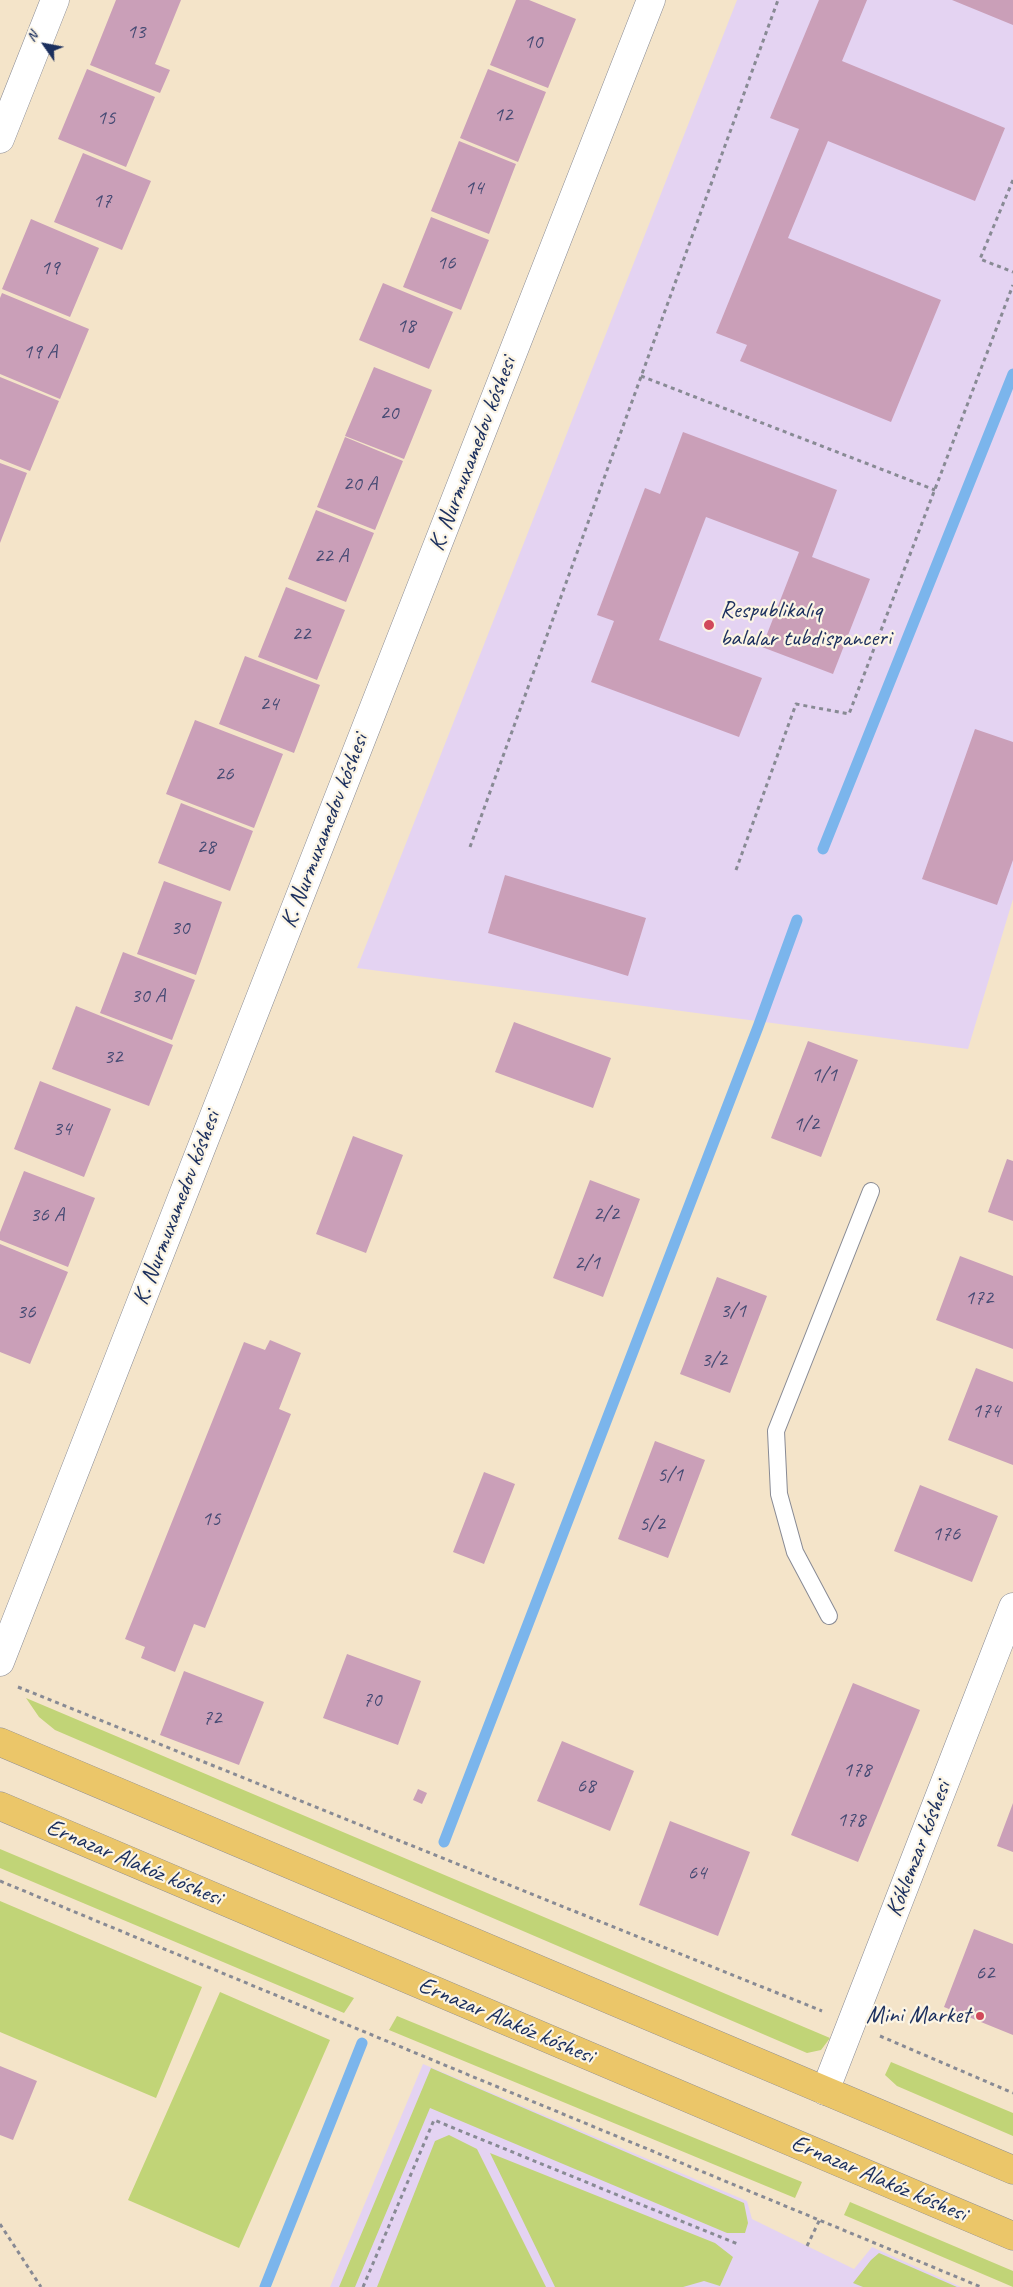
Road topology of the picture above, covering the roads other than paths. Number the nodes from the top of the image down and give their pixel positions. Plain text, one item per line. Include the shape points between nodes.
1 (55, 0) edge
2 (651, 0) edge
3 (0, 139) edge
4 (870, 1191) dead end
5 (1013, 1608) edge
6 (829, 1616) dead end
7 (5, 1673) edge
8 (0, 1742) edge
9 (0, 1806) edge
10 (825, 2090) junction
11 (1013, 2170) edge
12 (1013, 2236) edge

1 - 3 street
2 - 7 street, K. Nurmuxamedov kóshesi
4 - 6 lane via 776,1431 779,1494 795,1552
5 - 10 street, Kóklemzar kóshesi
8 - 10 main road
9 - 12 main road, Ernazar Alakóz kóshesi
10 - 11 main road

